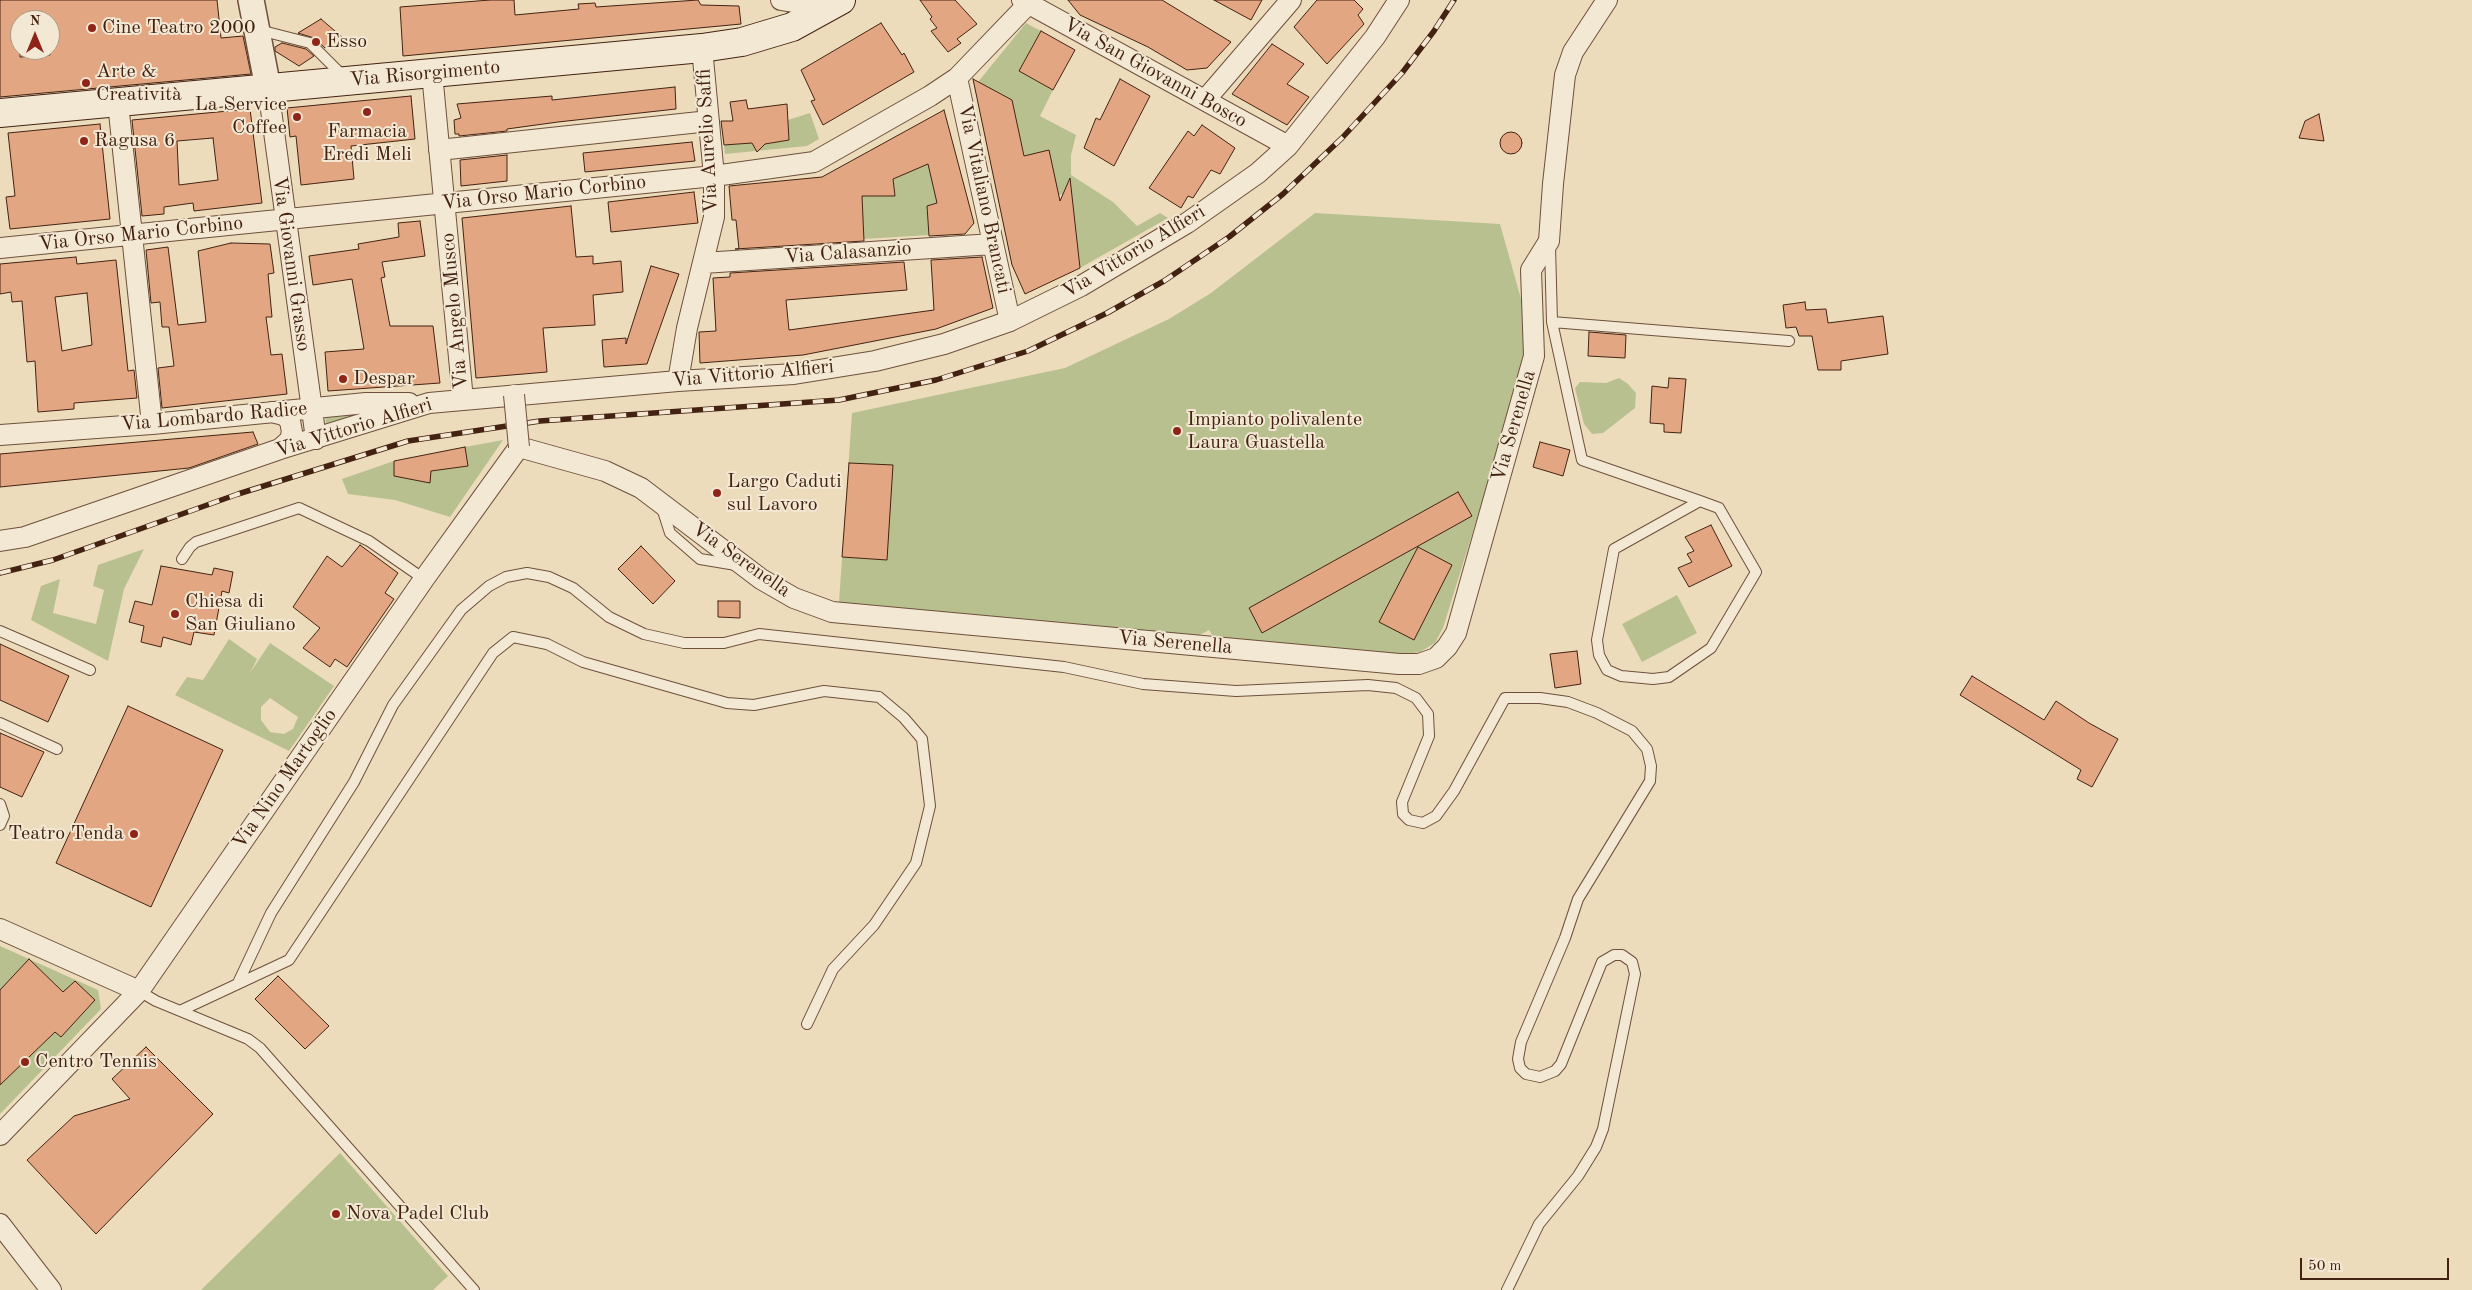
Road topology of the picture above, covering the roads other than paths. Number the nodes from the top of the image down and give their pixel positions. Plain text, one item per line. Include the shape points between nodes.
1 (251, 0) edge
2 (781, 0) edge
3 (1291, 0) edge
4 (1399, 0) edge
5 (1607, 0) edge
6 (1028, 1) edge
7 (835, 4) edge
8 (257, 30) junction
9 (702, 48) junction
10 (432, 73) junction
11 (957, 78) junction
12 (348, 81) junction
13 (268, 88) junction
14 (1205, 100) junction
15 (118, 103) junction
16 (0, 113) edge
17 (709, 121) junction
18 (1288, 146) junction
19 (439, 150) junction
20 (714, 176) junction
21 (444, 204) junction
22 (286, 220) junction
23 (132, 235) junction
24 (1550, 241) junction
25 (993, 244) junction
26 (0, 248) edge
27 (703, 263) junction
28 (1010, 321) junction
29 (1552, 322) junction
30 (1789, 341) dead end
31 (678, 381) junction
32 (514, 395) junction
33 (463, 400) junction
34 (428, 403) junction
35 (311, 408) junction
36 (271, 412) junction
37 (152, 424) junction
38 (0, 435) edge
39 (316, 439) junction
40 (519, 447) junction
41 (280, 449) junction
42 (1700, 501) junction
43 (0, 541) edge
44 (182, 559) dead end
45 (424, 579) junction
46 (0, 631) edge
47 (90, 670) dead end
48 (0, 723) edge
49 (57, 748) dead end
50 (0, 804) edge
51 (0, 825) edge
52 (0, 929) edge
53 (238, 983) junction
54 (139, 991) junction
55 (182, 1010) junction
56 (806, 1024) dead end
57 (0, 1135) edge
58 (0, 1224) edge
59 (51, 1290) edge
60 (474, 1290) edge
61 (1507, 1290) edge

1 - 8 street
2 - 7 street
3 - 14 street
4 - 18 street, Via Vittorio Alfieri via 1375,37
5 - 24 street via 1573,52 1566,75
6 - 11 street, Via Orso Mario Corbino
6 - 14 street, Via San Giovanni Bosco
7 - 9 main road, Via Risorgimento via 792,28 742,42
8 - 12 lane via 310,43
8 - 13 street
9 - 10 main road, Via Risorgimento
9 - 17 street, Via Aurelio Saffi
10 - 12 main road, Via Risorgimento
10 - 19 street, Via Angelo Musco
11 - 20 street, Via Orso Mario Corbino via 814,162
11 - 25 street, Via Vitaliano Brancati
12 - 13 main road, Via Risorgimento
13 - 15 main road, Via Risorgimento
13 - 22 street, Via Giovanni Grasso
14 - 18 street, Via San Giovanni Bosco
15 - 16 main road, Via Risorgimento
15 - 23 street
17 - 19 street
17 - 20 street, Via Aurelio Saffi
18 - 28 street, Via Vittorio Alfieri via 1258,173 1187,224 1081,286
19 - 21 street, Via Angelo Musco
20 - 21 street, Via Orso Mario Corbino
20 - 27 street, Via Aurelio Saffi via 714,217
21 - 22 street, Via Orso Mario Corbino
21 - 33 street, Via Angelo Musco
22 - 23 street, Via Orso Mario Corbino
22 - 35 street, Via Giovanni Grasso
23 - 26 street, Via Orso Mario Corbino
23 - 37 street
24 - 29 lane
24 - 40 street, Via Serenella via 1531,270 1534,356 1456,633 1436,658 1419,664 832,612 794,598 745,567 642,488 605,471
25 - 27 street, Via Calasanzio
25 - 28 street, Via Vitaliano Brancati
27 - 31 street, Via Aurelio Saffi
28 - 31 street, Via Vittorio Alfieri via 944,344 875,360 794,374
29 - 30 lane
29 - 42 lane via 1582,460
31 - 32 street, Via Vittorio Alfieri
32 - 33 street, Via Vittorio Alfieri
32 - 40 street, bridge
33 - 34 street, Via Vittorio Alfieri
34 - 35 street, Via Lombardo Radice via 366,403
34 - 39 street, Via Vittorio Alfieri
35 - 36 street, Via Lombardo Radice
35 - 39 street, Via Giovanni Grasso
36 - 37 street, Via Lombardo Radice
36 - 41 street via 290,421 290,440
37 - 38 street, Via Lombardo Radice
39 - 41 street, Via Vittorio Alfieri
40 - 45 street, Via Nino Martoglio
41 - 43 street, Via Vittorio Alfieri via 25,537
42 - 42 lane via 1719,508 1753,565 1754,577 1711,648 1669,677 1621,676 1608,670 1599,655 1597,640 1614,549
44 - 45 lane via 196,542 298,508 369,541
45 - 54 street, Via Nino Martoglio
46 - 47 lane
48 - 49 lane
50 - 51 lane via 4,816
52 - 54 street
53 - 55 lane
53 - 56 lane via 289,960 493,652 513,637 547,644 583,662 727,704 754,705 824,691 879,696 922,739 930,806 916,863 874,925 833,969
53 - 61 lane via 271,913 354,782 393,705 462,610 489,586 506,577 527,573 549,577 573,588 609,617 644,634 684,643 724,643 759,634 1064,667 1143,684 1236,691 1368,685 1396,688 1416,698 1428,714 1429,736 1402,802 1403,814 1409,820 1423,823 1436,816 1454,790 1505,698 1568,702 1632,731 1647,749 1650,781 1578,900 1566,938 1520,1042 1520,1068 1526,1074 1540,1077 1561,1064 1602,962 1614,955 1622,955 1632,962 1635,974 1603,1129 1582,1169 1539,1224
54 - 55 lane
54 - 57 street, Via Nino Martoglio
55 - 60 lane via 248,1038 260,1048
58 - 59 street

